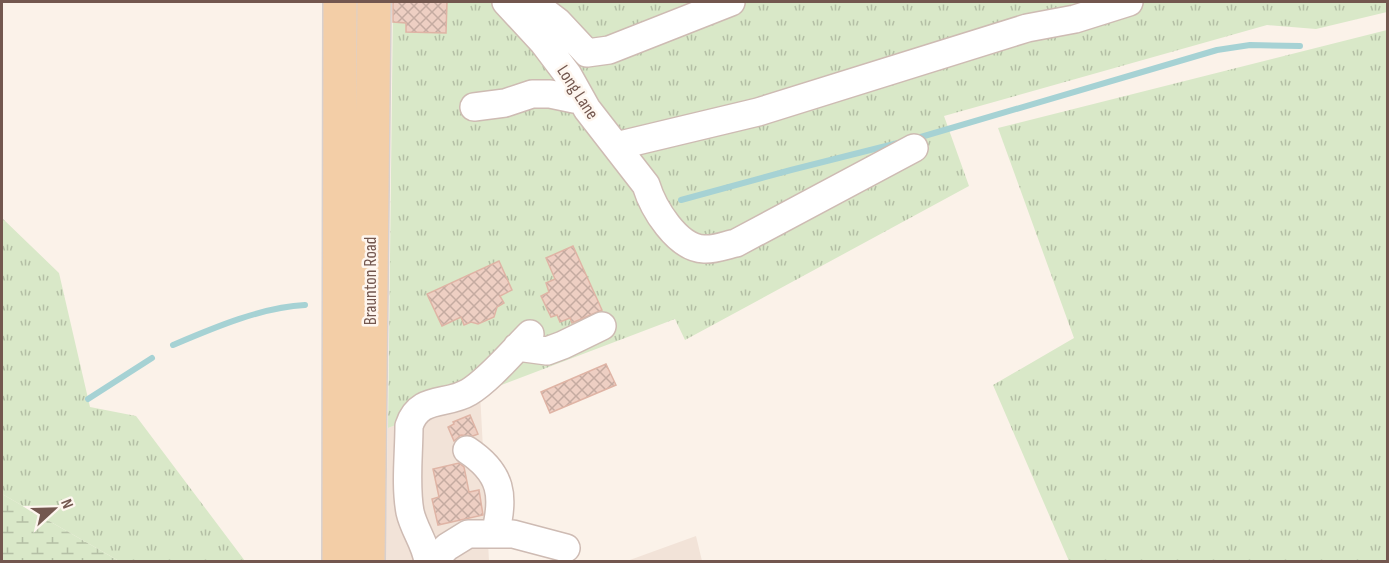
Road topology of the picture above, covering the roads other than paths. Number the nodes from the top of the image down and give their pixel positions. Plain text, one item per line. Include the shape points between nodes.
1 (340, 2) edge
2 (374, 2) edge
3 (506, 2) edge
4 (532, 2) edge
5 (731, 2) edge
6 (1130, 2) edge
7 (579, 97) junction
8 (474, 107) dead end
9 (616, 146) junction
10 (914, 148) dead end
11 (603, 326) dead end
12 (467, 450) dead end
13 (495, 534) junction
14 (566, 548) dead end
15 (339, 561) edge
16 (368, 561) edge
17 (430, 561) edge

1 - 15 main road, Braunton Road
2 - 16 main road, Braunton Road
3 - 7 street, Long Lane via 543,42
4 - 5 street via 558,22 587,53 609,50
6 - 9 street via 1075,19 1027,28 758,112
7 - 8 street via 532,94
7 - 9 street, Long Lane
9 - 10 street, Long Lane via 681,240 706,250 736,243
11 - 17 street via 547,351 523,340 484,382 468,393 424,405 412,416 410,505
12 - 13 street via 492,474 502,497
13 - 14 street via 513,534
13 - 17 street via 468,534

